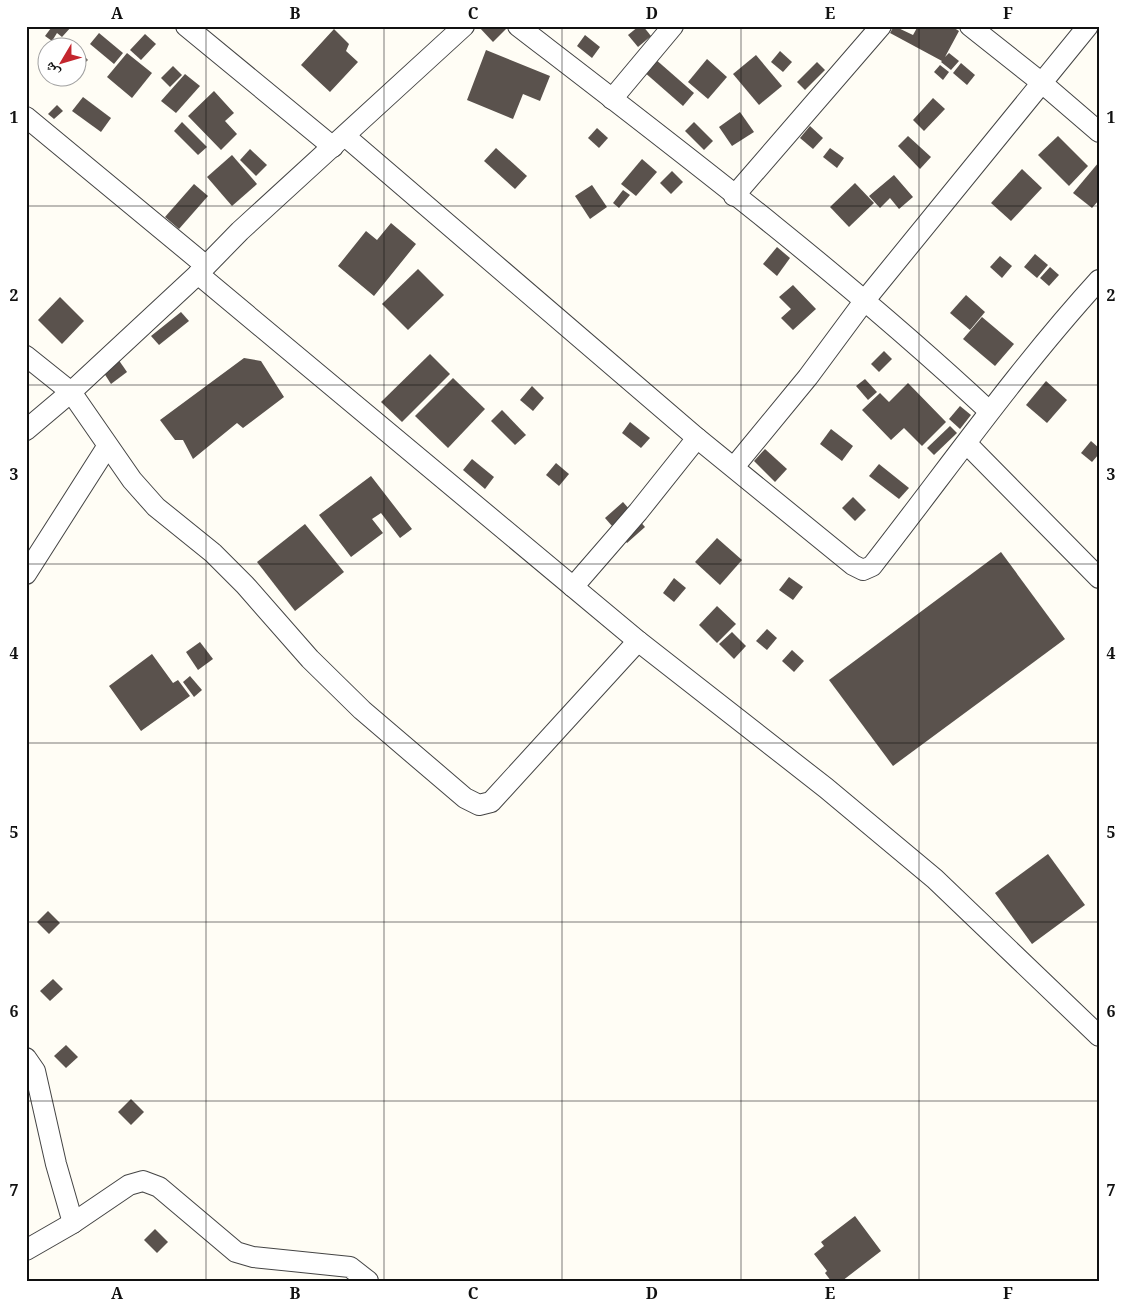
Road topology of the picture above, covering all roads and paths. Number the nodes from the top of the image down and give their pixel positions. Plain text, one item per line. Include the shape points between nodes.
1 (186, 26) edge
2 (518, 26) edge
3 (673, 26) edge
4 (881, 26) edge
5 (970, 26) edge
6 (1088, 26) edge
7 (461, 27) edge
8 (1042, 83) junction
9 (612, 99) junction
10 (26, 117) edge
11 (1099, 132) edge
12 (339, 141) junction
13 (734, 196) junction
14 (202, 270) junction
15 (1099, 280) edge
16 (865, 300) junction
17 (26, 356) edge
18 (71, 392) junction
19 (989, 411) junction
20 (26, 430) edge
21 (697, 438) junction
22 (967, 444) junction
23 (108, 447) junction
24 (734, 467) junction
25 (26, 574) edge
26 (1099, 578) edge
27 (573, 587) junction
28 (638, 641) junction
29 (1099, 1036) edge
30 (26, 1058) edge
31 (74, 1223) junction
32 (26, 1250) edge
33 (350, 1267) junction
34 (336, 1281) edge
35 (368, 1281) edge

1 - 12 street
2 - 9 street
3 - 9 street
4 - 13 street
5 - 8 street
6 - 8 street
7 - 12 street
8 - 11 street
8 - 16 street
9 - 13 street
10 - 14 street
12 - 14 street
12 - 21 street
13 - 16 street
14 - 18 street
14 - 27 street
15 - 19 street
16 - 19 street
16 - 24 street via 808,377
17 - 18 street
18 - 20 street
18 - 23 street
19 - 22 street
21 - 24 street
21 - 27 street
22 - 24 street via 872,566 863,570
22 - 26 street
23 - 25 street
23 - 28 street via 156,507 213,553 310,659 362,710 466,798 479,805 491,802
27 - 28 street
28 - 29 street via 826,788 935,879
30 - 31 street via 35,1071 56,1164
31 - 32 street
31 - 33 street via 129,1185 142,1181 159,1187 236,1252 253,1257
33 - 34 street
33 - 35 street

